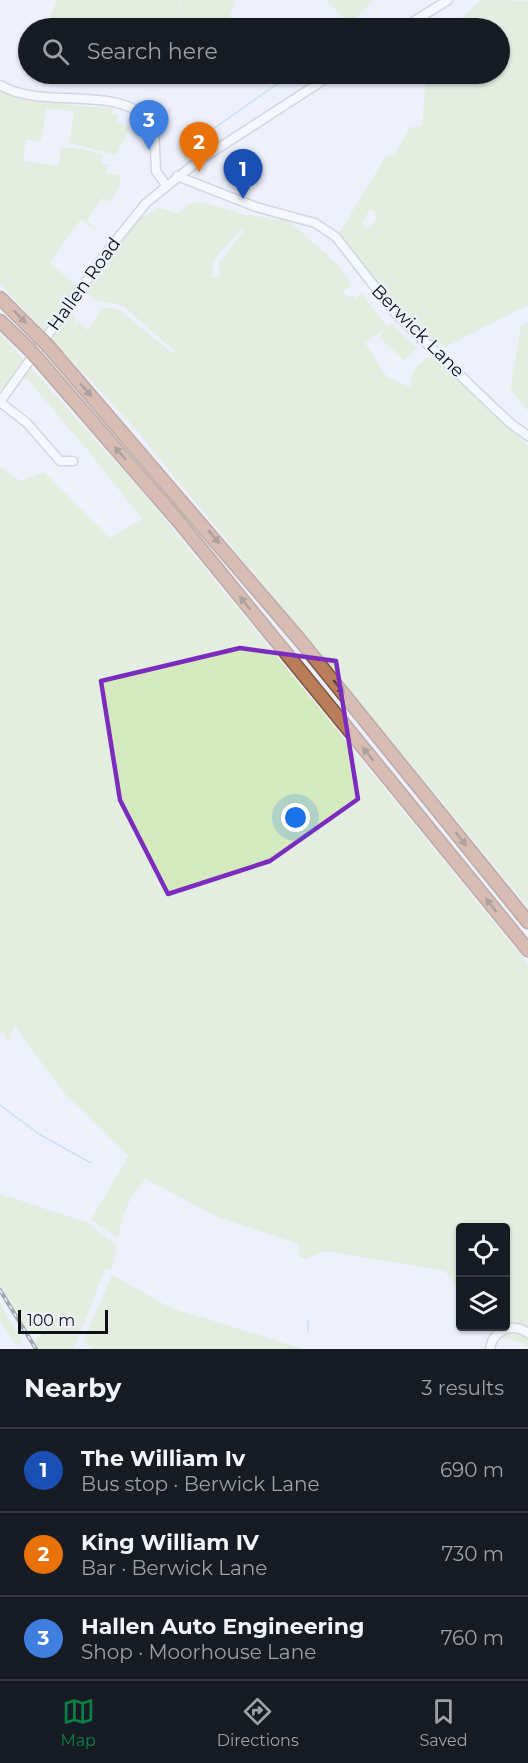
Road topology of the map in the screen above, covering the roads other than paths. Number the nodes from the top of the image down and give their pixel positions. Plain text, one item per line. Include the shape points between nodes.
1 (448, 0) edge
2 (419, 18) edge
3 (318, 84) edge
4 (0, 86) edge
5 (177, 176) junction
6 (166, 185) junction
7 (0, 298) edge
8 (0, 321) edge
9 (0, 402) edge
10 (528, 436) edge
11 (73, 461) dead end
12 (528, 922) edge
13 (528, 950) edge
14 (528, 1333) edge
15 (490, 1349) edge

1 - 2 street
3 - 5 street, Hallen Road
4 - 6 street via 32,98 102,100 140,112 154,126 156,171
5 - 6 street, Hallen Road
5 - 10 street, Berwick Lane via 256,207 315,223 336,237 396,314
6 - 9 street, Hallen Road via 126,226
7 -> 12 highway via 44,341 300,639
13 -> 8 highway, bridge via 180,523 38,359
9 - 11 street via 27,423 60,461
14 - 15 street via 515,1328 500,1331

